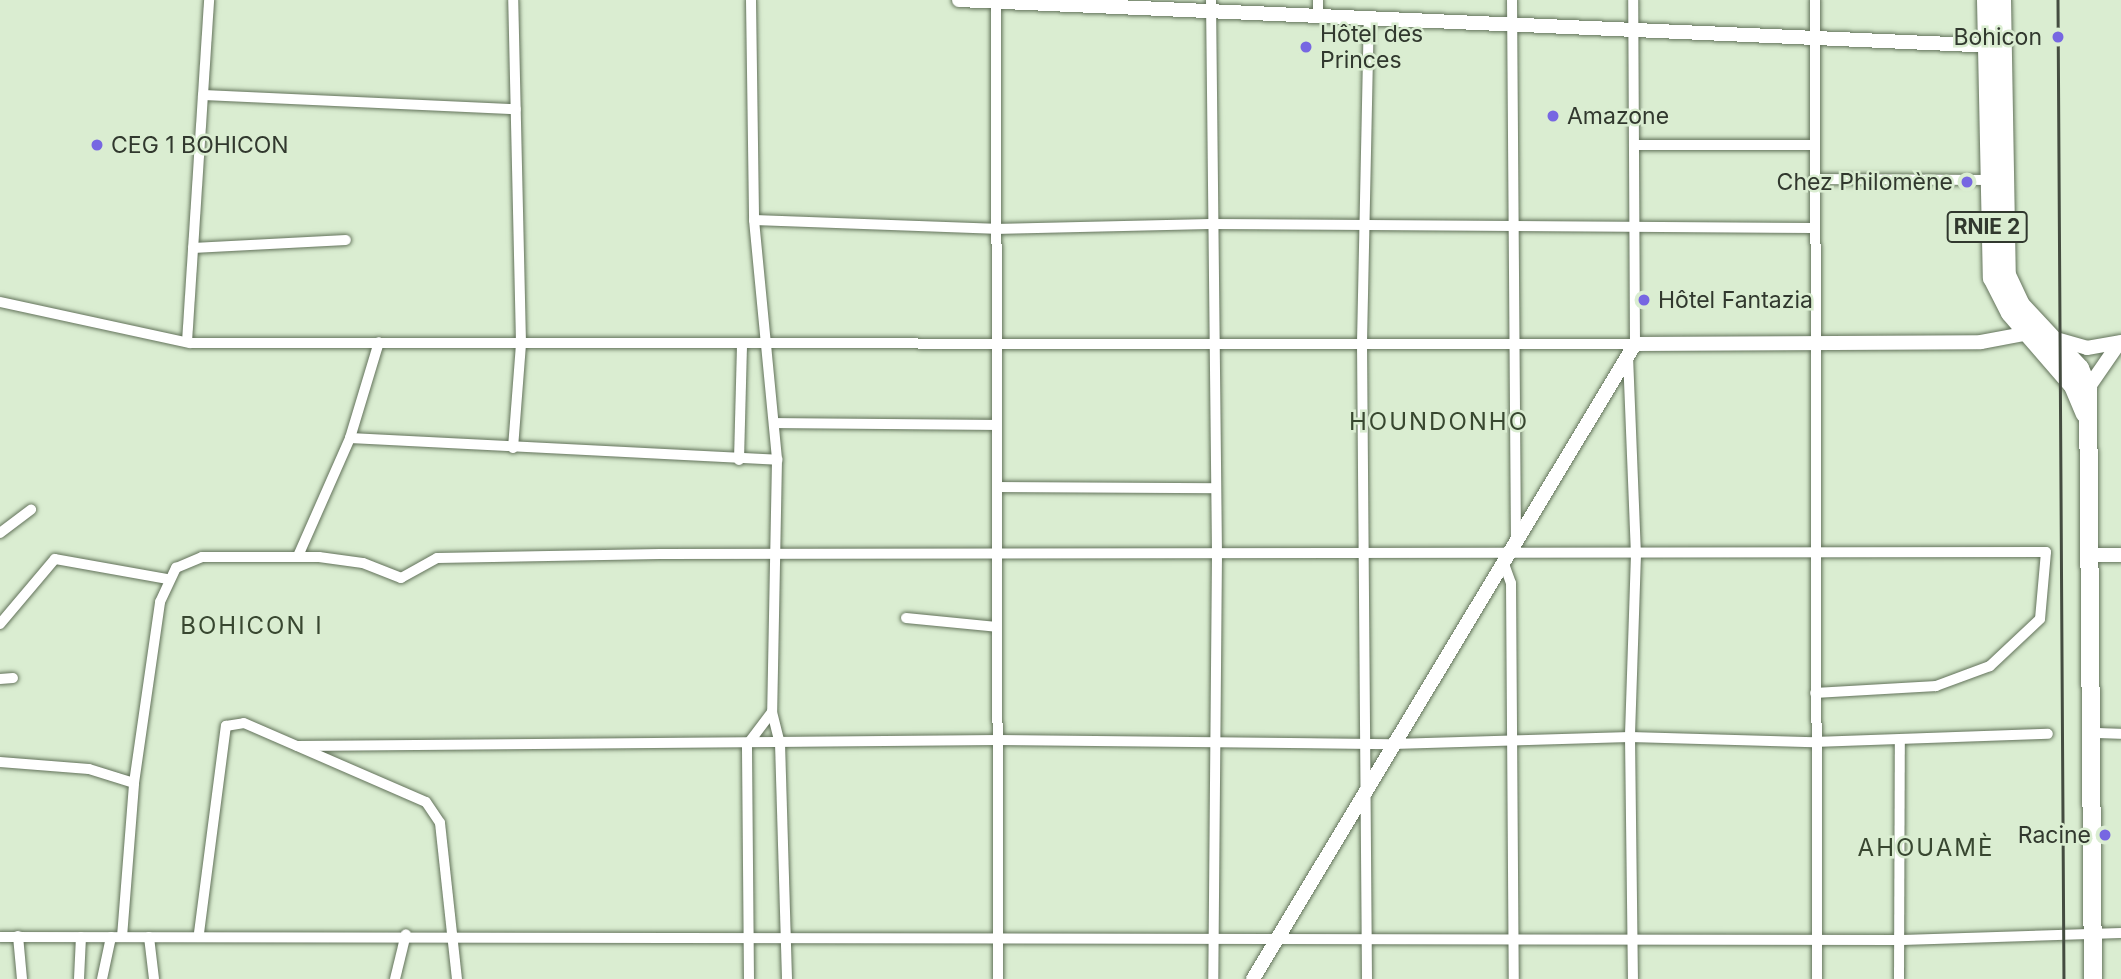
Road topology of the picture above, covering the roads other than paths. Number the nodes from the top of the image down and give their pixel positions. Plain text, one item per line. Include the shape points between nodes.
1 (209, 0) edge
2 (513, 0) edge
3 (751, 0) edge
4 (959, 0) edge
5 (1318, 0) edge
6 (1512, 0) edge
7 (1633, 0) edge
8 (1815, 0) edge
9 (1986, 0) edge
10 (2002, 0) edge
11 (996, 1) edge
12 (1211, 6) edge
13 (1318, 16) junction
14 (1369, 19) junction
15 (1512, 24) junction
16 (1633, 30) junction
17 (1815, 42) junction
18 (1994, 46) junction
19 (203, 96) junction
20 (516, 109) junction
21 (1635, 145) junction
22 (1815, 145) junction
23 (1814, 179) junction
24 (1987, 180) junction
25 (754, 220) junction
26 (1210, 224) junction
27 (1363, 224) junction
28 (1511, 225) junction
29 (1637, 226) junction
30 (1814, 228) junction
31 (994, 229) junction
32 (346, 240) dead end
33 (193, 248) junction
34 (0, 302) edge
35 (2036, 331) junction
36 (2056, 340) junction
37 (1511, 341) junction
38 (187, 342) junction
39 (379, 342) junction
40 (1362, 342) junction
41 (2121, 342) edge
42 (521, 343) junction
43 (1213, 343) junction
44 (1816, 344) junction
45 (741, 345) junction
46 (764, 345) junction
47 (994, 345) junction
48 (1632, 350) junction
49 (2088, 388) junction
50 (2089, 422) junction
51 (774, 423) junction
52 (996, 425) junction
53 (351, 438) junction
54 (513, 448) junction
55 (739, 460) junction
56 (777, 460) junction
57 (997, 487) junction
58 (1216, 488) junction
59 (31, 510) dead end
60 (0, 533) edge
61 (1816, 551) junction
62 (778, 552) junction
63 (1217, 554) junction
64 (1364, 554) junction
65 (1510, 554) junction
66 (1636, 554) junction
67 (298, 555) junction
68 (2090, 555) junction
69 (2121, 555) edge
70 (997, 556) junction
71 (167, 579) junction
72 (905, 618) dead end
73 (0, 624) edge
74 (997, 627) junction
75 (13, 678) dead end
76 (0, 679) edge
77 (1815, 693) junction
78 (772, 712) junction
79 (2095, 733) junction
80 (2048, 734) dead end
81 (2121, 734) edge
82 (1630, 737) junction
83 (1511, 739) junction
84 (998, 740) junction
85 (1900, 741) junction
86 (1814, 742) junction
87 (779, 743) junction
88 (1366, 743) junction
89 (1393, 744) junction
90 (747, 745) junction
91 (1214, 745) junction
92 (297, 746) junction
93 (0, 762) edge
94 (134, 783) junction
95 (1368, 788) junction
96 (2095, 932) junction
97 (199, 933) junction
98 (2121, 933) edge
99 (406, 934) junction
100 (454, 935) junction
101 (18, 936) junction
102 (998, 936) junction
103 (0, 937) edge
104 (80, 937) junction
105 (111, 937) junction
106 (122, 937) junction
107 (149, 937) junction
108 (1274, 937) junction
109 (1213, 938) junction
110 (1514, 938) junction
111 (1633, 938) junction
112 (1366, 939) junction
113 (1818, 940) junction
114 (1902, 940) junction
115 (748, 941) junction
116 (787, 941) junction
117 (22, 979) edge
118 (79, 979) edge
119 (102, 979) edge
120 (154, 979) edge
121 (395, 979) edge
122 (457, 979) edge
123 (749, 979) edge
124 (787, 979) edge
125 (998, 979) edge
126 (1213, 979) edge
127 (1253, 979) edge
128 (1367, 979) edge
129 (1514, 979) edge
130 (1633, 979) edge
131 (1817, 979) edge
132 (1899, 979) edge
133 (2093, 979) edge

1 - 19 street
2 - 20 street
3 - 25 street
4 - 11 street
5 - 13 street
6 - 15 street
7 - 16 street
8 - 17 street
9 - 18 highway, RNIE 2
10 - 18 highway, RNIE 2
11 - 12 street
11 - 31 street
12 - 13 street
12 - 26 street
13 - 14 street
14 - 15 street
14 - 27 street
15 - 16 street
15 - 28 street
16 - 17 street
16 - 21 street
17 - 18 street
17 - 22 street
18 - 24 highway, RNIE 2
18 - 35 highway, RNIE 2 via 2003,260 2013,292
19 - 20 street
19 - 33 street
20 - 42 street
21 - 22 street
21 - 29 street
22 - 23 street
23 - 24 street
23 - 30 street
24 - 35 highway, RNIE 2 via 1992,278
25 - 31 street
25 - 46 street
26 - 27 street
26 - 31 street
26 - 43 street
27 - 28 street
27 - 40 street
28 - 29 street
28 - 37 street
29 - 30 street
29 - 48 street
30 - 44 street
31 - 47 street
32 - 33 street
33 - 38 street
34 - 38 street
35 - 36 highway, RNIE 2
35 - 44 street
35 - 50 highway, RNIE 2 via 2073,386
36 - 41 street via 2087,348
36 - 49 highway, RNIE 2
37 - 40 street
37 - 48 street
37 - 65 street
38 - 39 street
39 - 42 street
39 - 53 street
40 - 43 street
40 - 64 street
41 - 49 street
42 - 45 street
42 - 54 street
43 - 47 street
43 - 58 street
44 - 48 street
44 - 61 street
45 - 46 street
45 - 55 street
46 - 47 street
46 - 51 street
47 - 52 street
48 - 65 street
48 - 66 street
49 - 50 highway, RNIE 2
50 - 68 highway, RNIE 2
51 - 52 street
51 - 56 street
52 - 57 street
53 - 54 street
53 - 67 street
54 - 55 street
55 - 56 street
56 - 62 street
57 - 58 street
57 - 70 street
58 - 63 street
59 - 60 street
61 - 66 street
61 - 77 street
61 - 77 street via 2046,552 2046,585 2032,631 1972,676 1936,686
62 - 67 street via 448,557 401,578 363,563
62 - 70 street
62 - 78 street
63 - 64 street
63 - 70 street
63 - 91 street
64 - 65 street
64 - 88 street
65 - 66 street
65 - 83 street
65 - 89 street
66 - 82 street
67 - 71 street via 202,557
68 - 69 street
68 - 79 highway, RNIE 2
70 - 74 street
71 - 73 street via 55,559
71 - 94 street
72 - 74 street
74 - 84 street
75 - 76 street
77 - 86 street
78 - 87 street
78 - 90 street
79 - 81 street
79 - 96 highway, RNIE 2
80 - 85 street
82 - 83 street
82 - 86 street
82 - 111 street
83 - 89 street
83 - 110 street
84 - 87 street
84 - 91 street
84 - 102 street
85 - 86 street
85 - 114 street
86 - 113 street
87 - 90 street
87 - 116 street
88 - 89 street
88 - 91 street
88 - 95 street
89 - 95 street
90 - 92 street
90 - 115 street
91 - 109 street
92 - 97 street via 244,723 226,726
92 - 100 street via 426,802 440,823
93 - 94 street via 89,769
94 - 106 street
95 - 108 street
95 - 112 street
96 - 98 street
96 - 114 street
96 - 133 highway, RNIE 2
97 - 99 street
97 - 107 street
99 - 100 street
99 - 121 street
100 - 115 street
100 - 122 street
101 - 103 street
101 - 104 street
101 - 117 street
102 - 109 street
102 - 116 street
102 - 125 street
104 - 105 street
104 - 118 street
105 - 106 street
105 - 119 street
106 - 107 street
107 - 120 street
108 - 109 street
108 - 112 street
108 - 127 street
109 - 126 street
110 - 111 street
110 - 112 street
110 - 129 street
111 - 113 street
111 - 130 street
112 - 128 street
113 - 114 street
113 - 131 street
114 - 132 street
115 - 116 street
115 - 123 street
116 - 124 street

